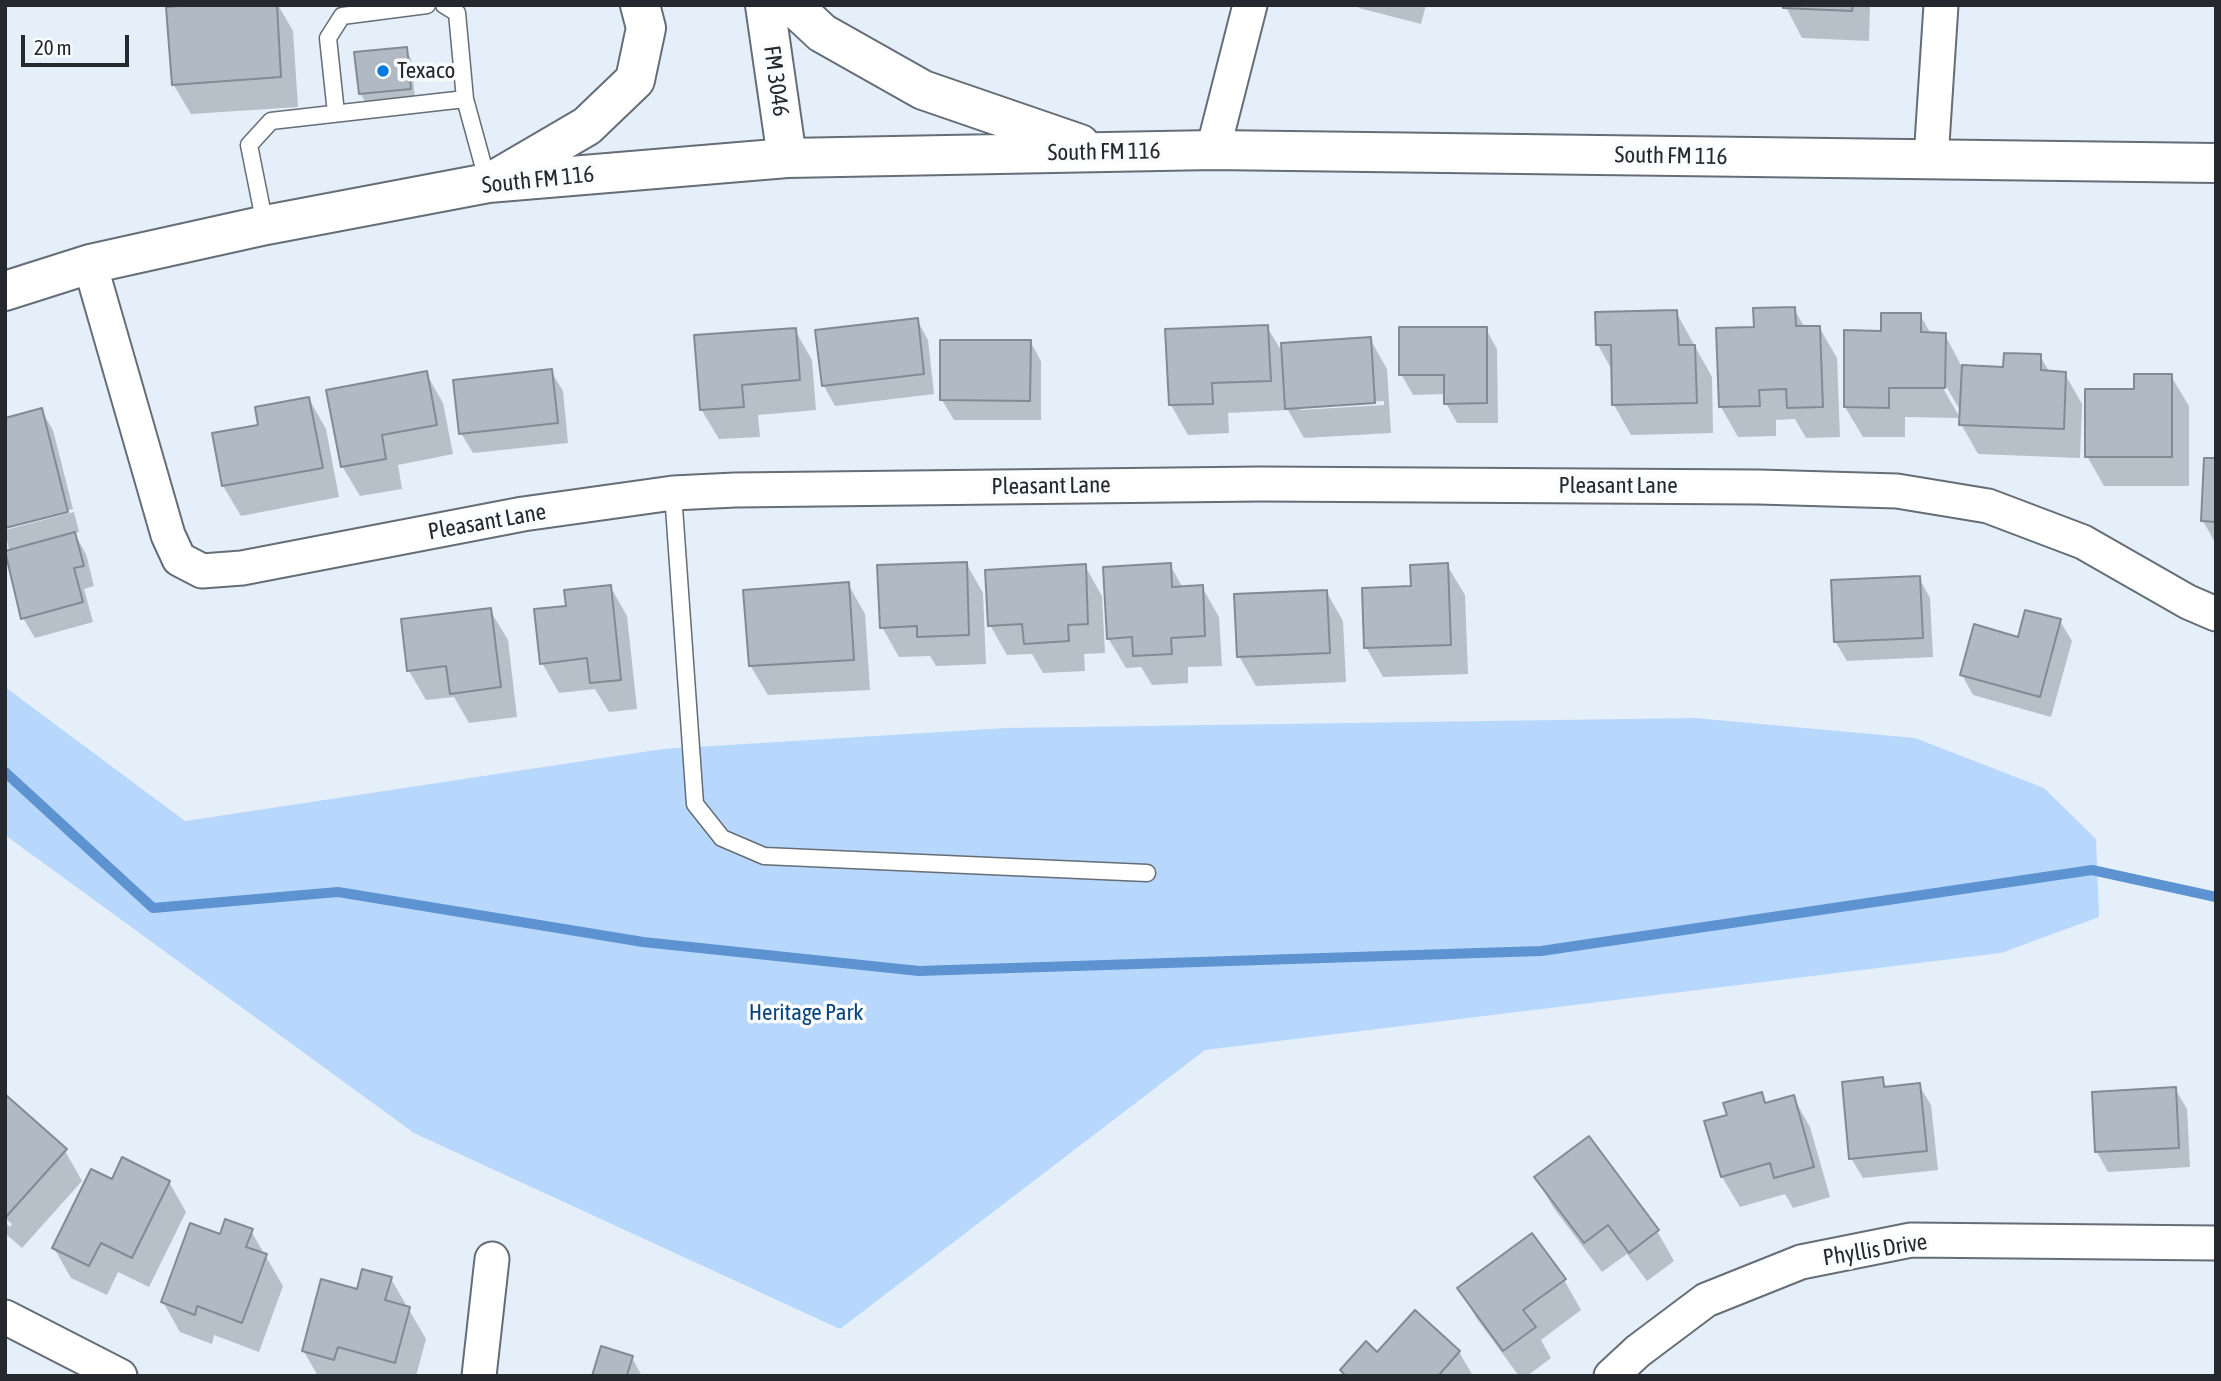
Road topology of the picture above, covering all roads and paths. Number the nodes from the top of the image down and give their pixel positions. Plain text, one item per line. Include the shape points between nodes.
1 (427, 5) edge
2 (444, 5) edge
3 (640, 5) edge
4 (765, 5) edge
5 (792, 5) edge
6 (1250, 5) edge
7 (1941, 5) edge
8 (465, 99) junction
9 (336, 113) junction
10 (1213, 150) junction
11 (1105, 153) junction
12 (787, 158) junction
13 (1931, 159) junction
14 (2216, 163) edge
15 (488, 183) junction
16 (266, 225) junction
17 (90, 264) junction
18 (5, 291) edge
19 (673, 493) junction
20 (2216, 614) edge
21 (1147, 873) dead end
22 (2216, 1243) edge
23 (492, 1259) dead end
24 (5, 1317) edge
25 (120, 1376) edge
26 (480, 1376) edge
27 (1611, 1376) edge

1 - 9 lane via 342,16 328,38
2 - 8 lane via 457,13
3 - 15 main road via 646,29 635,80 587,126
4 - 12 main road, FM 3046 / FM 3046
5 - 11 main road via 822,33 923,90
6 - 10 street
7 - 13 street
8 - 9 lane
8 - 15 lane
9 - 16 lane via 271,121 249,145
10 - 11 main road, South FM 116
10 - 13 main road, South FM 116
11 - 12 main road, South FM 116
12 - 15 main road, South FM 116
13 - 14 main road, South FM 116
15 - 16 main road, South FM 116
16 - 17 main road, South FM 116
17 - 18 main road, South FM 116
17 - 19 street, Pleasant Lane via 168,536 179,559 202,571 242,568 523,514
19 - 20 street, Pleasant Lane via 1260,484 1897,491 1987,506 2083,541
19 - 21 lane via 695,804 722,838 764,856
22 - 27 street, Phyllis Drive via 1911,1240 1801,1262 1706,1300
23 - 26 street
24 - 25 street

